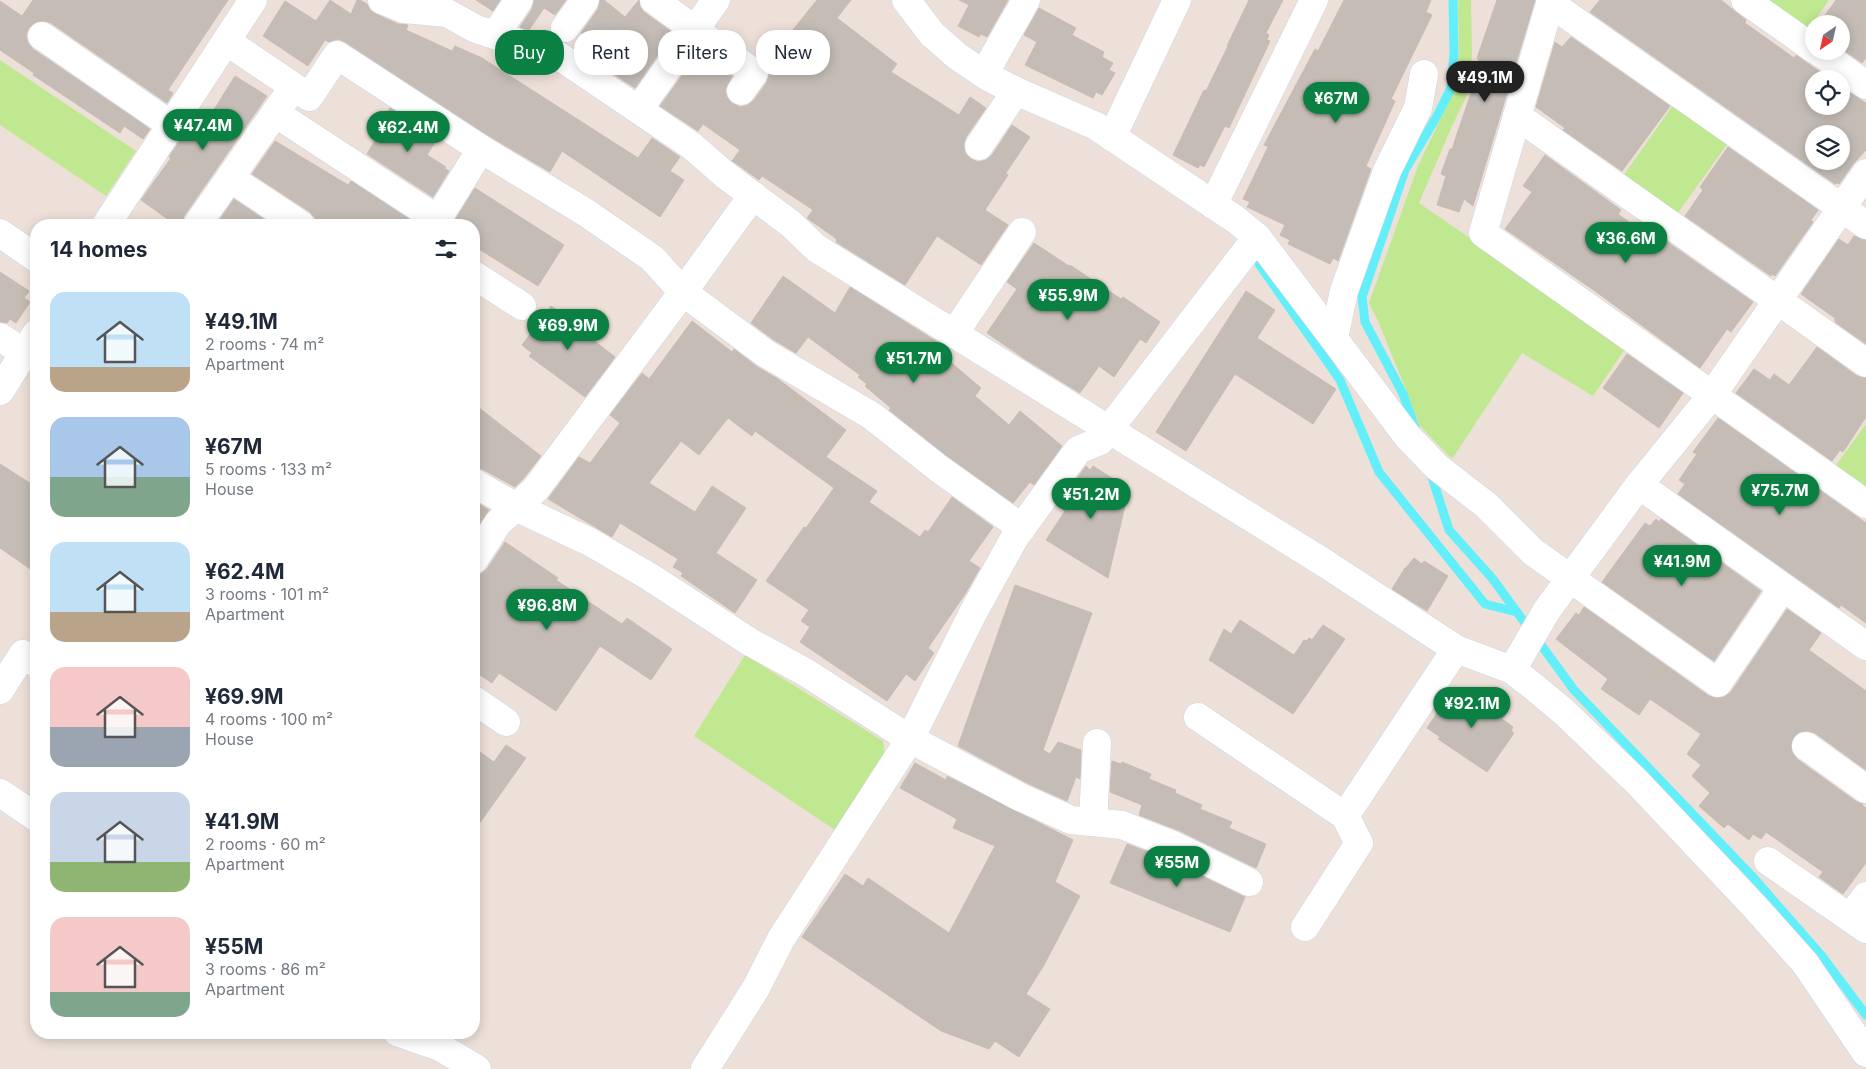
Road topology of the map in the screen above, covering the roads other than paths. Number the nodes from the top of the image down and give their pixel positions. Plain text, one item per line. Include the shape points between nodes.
1 (253, 0) edge
2 (382, 0) edge
3 (519, 0) edge
4 (585, 0) edge
5 (654, 0) edge
6 (716, 0) edge
7 (906, 0) edge
8 (1026, 0) edge
9 (1177, 0) edge
10 (1314, 0) edge
11 (1745, 0) edge
12 (1551, 1) edge
13 (565, 28) dead end
14 (696, 29) junction
15 (498, 30) edge
16 (495, 35) edge
17 (42, 36) dead end
18 (226, 41) junction
19 (1805, 43) edge
20 (564, 59) edge
21 (1830, 60) edge
22 (984, 74) junction
23 (1424, 74) dead end
24 (1866, 86) edge
25 (293, 87) junction
26 (741, 91) dead end
27 (1016, 91) junction
28 (639, 109) junction
29 (275, 113) junction
30 (1517, 116) junction
31 (171, 125) junction
32 (1112, 137) junction
33 (979, 146) dead end
34 (481, 149) junction
35 (1866, 173) edge
36 (230, 178) junction
37 (752, 195) junction
38 (1214, 205) junction
39 (1842, 208) junction
40 (110, 219) edge
41 (201, 219) edge
42 (292, 219) edge
43 (431, 219) edge
44 (437, 219) edge
45 (1866, 225) edge
46 (1022, 232) dead end
47 (0, 233) edge
48 (1257, 237) junction
49 (30, 254) edge
50 (480, 279) edge
51 (683, 292) junction
52 (1777, 300) junction
53 (522, 306) dead end
54 (954, 334) junction
55 (0, 337) edge
56 (1334, 338) junction
57 (30, 343) edge
58 (1866, 363) edge
59 (0, 391) edge
60 (1712, 395) junction
61 (1108, 429) junction
62 (1639, 485) junction
63 (480, 486) edge
64 (1866, 504) edge
65 (516, 507) junction
66 (1022, 528) junction
67 (480, 551) edge
68 (1570, 578) junction
69 (1783, 587) junction
70 (1866, 646) edge
71 (1456, 650) junction
72 (30, 659) edge
73 (1516, 662) junction
74 (0, 690) edge
75 (480, 704) edge
76 (1198, 717) dead end
77 (506, 722) dead end
78 (910, 739) junction
79 (1097, 743) dead end
80 (1806, 746) dead end
81 (1866, 789) edge
82 (0, 793) edge
83 (30, 813) edge
84 (1345, 816) junction
85 (1093, 822) junction
86 (1768, 861) dead end
87 (1249, 882) dead end
88 (1866, 896) edge
89 (1858, 924) edge
90 (1306, 927) dead end
91 (417, 1039) edge
92 (1866, 1053) edge
93 (476, 1069) edge
94 (705, 1069) edge

1 - 18 street
2 - 16 street via 404,9 447,13
3 - 15 street
4 - 13 street
5 - 14 street
6 - 14 street
7 - 22 street via 932,34
8 - 22 street
9 - 32 street
10 - 38 street
11 - 19 street
12 - 30 street
12 - 39 street
14 - 26 street via 754,73
14 - 28 street
17 - 31 street
18 - 25 street
18 - 31 street
20 - 28 street
21 - 24 street
22 - 27 street
23 - 56 street via 1418,108 1384,180 1344,291
25 - 29 street
25 - 34 street via 309,97 337,55
27 - 32 street via 1096,126
27 - 33 street
28 - 37 street via 692,146
29 - 36 street
29 - 43 street
30 - 52 street
30 - 60 street via 1483,233
31 - 40 street
32 - 38 street
34 - 44 street
34 - 51 street via 585,212 652,258
35 - 39 street
36 - 41 street
36 - 42 street
37 - 51 street
37 - 54 street via 791,224 816,248
38 - 48 street
39 - 45 street
39 - 52 street
46 - 54 street
47 - 49 street
48 - 56 street
48 - 61 street
50 - 53 street
51 - 65 street via 535,490
51 - 66 street via 766,353 872,416
52 - 58 street
52 - 60 street
54 - 61 street
55 - 57 street
56 - 68 street via 1408,438 1436,467 1486,506 1533,552
57 - 59 street
60 - 62 street
60 - 64 street
61 - 66 street via 1100,441 1078,450
61 - 71 street via 1326,564
62 - 68 street
62 - 69 street
63 - 65 street
65 - 67 street via 498,523
65 - 78 street via 590,542 633,567
66 - 78 street via 974,611
68 - 69 street via 1718,683
68 - 73 street
69 - 70 street
71 - 73 street
71 - 84 street
72 - 74 street via 23,654
73 - 92 street via 1637,782 1755,907 1804,963
75 - 77 street
76 - 84 street
78 - 85 street via 1071,820
78 - 94 street via 781,939 756,988
79 - 85 street
80 - 81 street
82 - 83 street
84 - 90 street via 1359,843
85 - 87 street via 1122,825 1173,845
86 - 89 street
88 - 89 street
91 - 93 street via 440,1047

